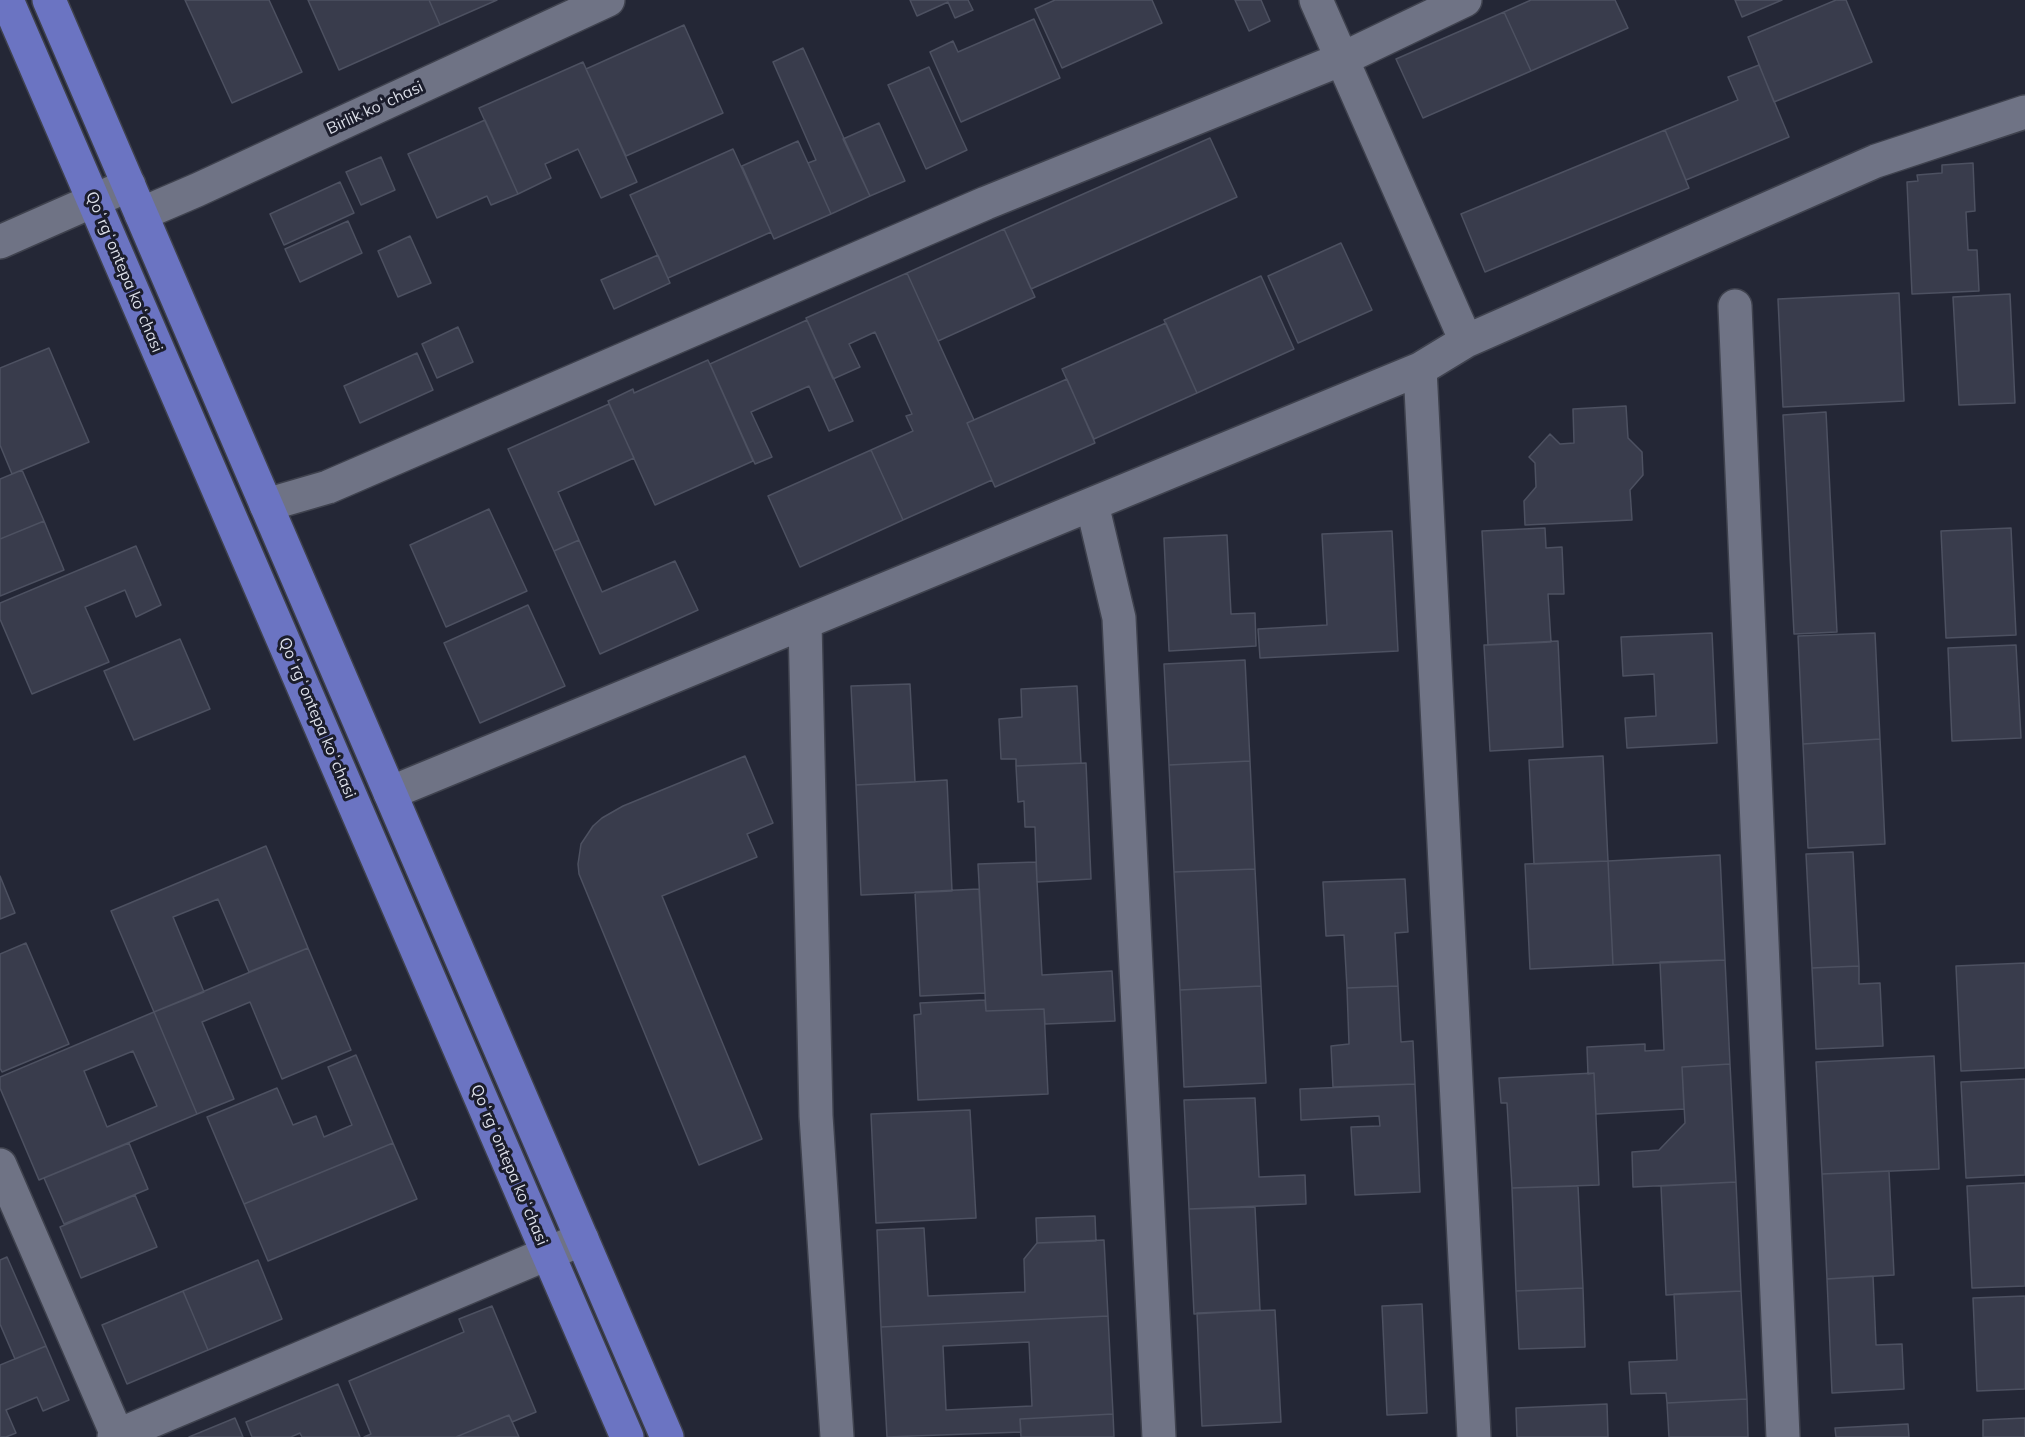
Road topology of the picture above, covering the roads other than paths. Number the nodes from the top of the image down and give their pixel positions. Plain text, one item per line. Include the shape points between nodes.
1 (7, 0) edge
2 (50, 0) edge
3 (608, 0) edge
4 (1316, 0) edge
5 (1465, 0) edge
6 (1342, 59) junction
7 (2025, 112) edge
8 (135, 200) junction
9 (94, 201) junction
10 (0, 242) edge
11 (1735, 306) dead end
12 (1467, 341) junction
13 (1420, 369) junction
14 (1092, 504) junction
15 (266, 505) junction
16 (805, 622) junction
17 (390, 793) junction
18 (0, 1165) edge
19 (582, 1239) junction
20 (547, 1253) junction
21 (116, 1436) edge
22 (627, 1437) edge
23 (667, 1437) edge
24 (837, 1437) edge
25 (1159, 1437) edge
26 (1474, 1437) edge
27 (1783, 1437) edge

1 - 9 main road, Qoʻrgʻontepa koʻchasi
2 - 8 main road
3 - 8 street, Birlik koʻchasi via 208,185
4 - 6 street
5 - 6 street
6 - 12 street
6 - 15 street via 986,203 328,487
7 - 12 street via 1876,161
8 - 9 street, Birlik koʻchasi
8 - 15 main road
9 - 10 street, Birlik koʻchasi
9 - 20 main road, Qoʻrgʻontepa koʻchasi
11 - 27 street
12 - 13 street
13 - 14 street
13 - 26 street
14 - 16 street
14 - 25 street via 1119,618
15 - 17 main road
16 - 17 street
16 - 24 street via 816,1116
17 - 19 main road
18 - 21 street
19 - 20 street
19 - 23 main road
20 - 21 street
20 - 22 main road, Qoʻrgʻontepa koʻchasi

